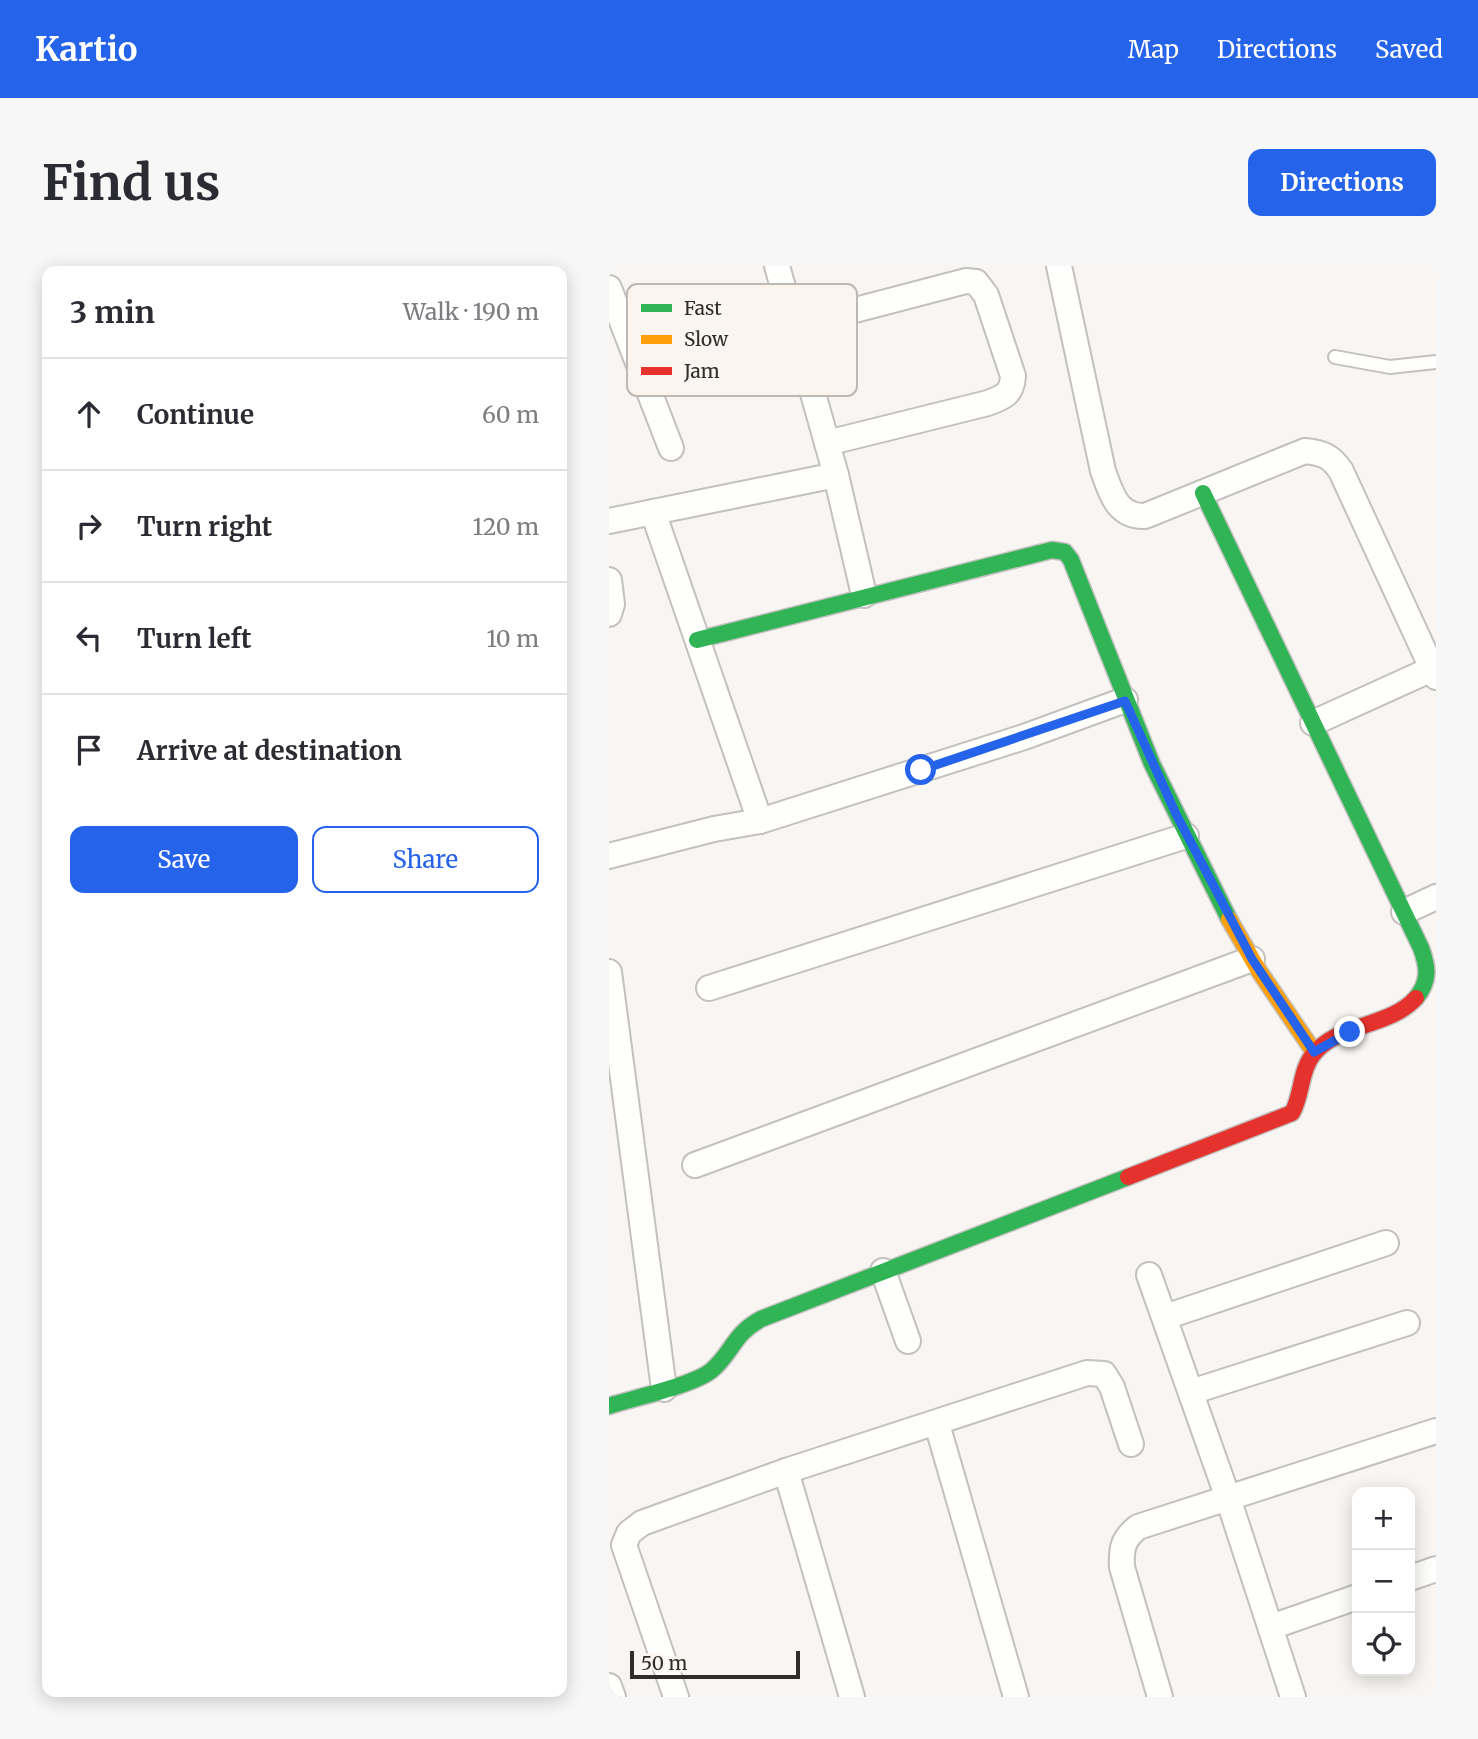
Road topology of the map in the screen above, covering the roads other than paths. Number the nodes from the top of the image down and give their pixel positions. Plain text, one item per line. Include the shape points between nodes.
1 (777, 266) edge
2 (1059, 266) edge
3 (782, 284) edge
4 (611, 299) edge
5 (857, 310) edge
6 (627, 339) edge
7 (1335, 357) dead end
8 (1436, 362) edge
9 (650, 396) edge
10 (814, 396) edge
11 (827, 443) junction
12 (671, 448) dead end
13 (835, 475) junction
14 (1203, 493) junction
15 (653, 512) junction
16 (609, 521) edge
17 (609, 580) edge
18 (864, 596) junction
19 (609, 614) edge
20 (697, 640) junction
21 (1434, 673) edge
22 (1125, 701) junction
23 (1313, 723) junction
24 (760, 821) junction
25 (1186, 836) junction
26 (609, 856) edge
27 (1436, 897) edge
28 (1404, 912) junction
29 (1252, 959) junction
30 (609, 972) edge
31 (709, 988) dead end
32 (1314, 1052) junction
33 (695, 1165) dead end
34 (1387, 1243) dead end
35 (883, 1271) junction
36 (1149, 1275) dead end
37 (1165, 1317) junction
38 (1406, 1323) dead end
39 (908, 1341) dead end
40 (664, 1389) junction
41 (1191, 1392) junction
42 (610, 1402) edge
43 (937, 1424) junction
44 (1436, 1431) edge
45 (1131, 1444) dead end
46 (786, 1471) junction
47 (1228, 1498) junction
48 (1436, 1569) edge
49 (1415, 1576) edge
50 (1352, 1599) edge
51 (1271, 1627) junction
52 (609, 1686) edge
53 (613, 1697) edge
54 (676, 1697) edge
55 (852, 1697) edge
56 (1016, 1697) edge
57 (1160, 1697) edge
58 (1293, 1697) edge

1 - 3 street
2 - 14 street via 1103,471 1114,500 1135,517
4 - 6 street
5 - 11 street via 976,282 986,295 1013,376 1012,388 988,404
7 - 8 lane via 1390,367
9 - 12 street
10 - 11 street
11 - 13 street
13 - 15 street
13 - 18 street
14 - 21 street via 1305,451 1333,459
14 - 23 street
15 - 16 street
15 - 20 street
17 - 19 street
18 - 20 street
18 - 22 street via 1052,550 1065,552
20 - 24 street
21 - 23 street
22 - 24 street
22 - 25 street
23 - 28 street
24 - 26 street
25 - 29 street
25 - 31 street
27 - 28 street
28 - 32 street via 1428,972 1424,990 1414,1002
29 - 32 street
29 - 33 street
30 - 40 street
32 - 35 street via 1307,1064 1301,1100 1292,1113
34 - 37 street
35 - 39 street
35 - 40 street via 761,1319 743,1329 712,1370
36 - 37 street
37 - 41 street
38 - 41 street
40 - 42 street
41 - 47 street
43 - 45 street via 1087,1373 1104,1374
43 - 46 street
43 - 56 street
44 - 47 street
46 - 54 street via 642,1523 629,1533 624,1545 627,1560
46 - 55 street
47 - 51 street
47 - 57 street via 1138,1527 1121,1548 1122,1567
48 - 49 street
50 - 51 street
51 - 58 street
52 - 53 street

